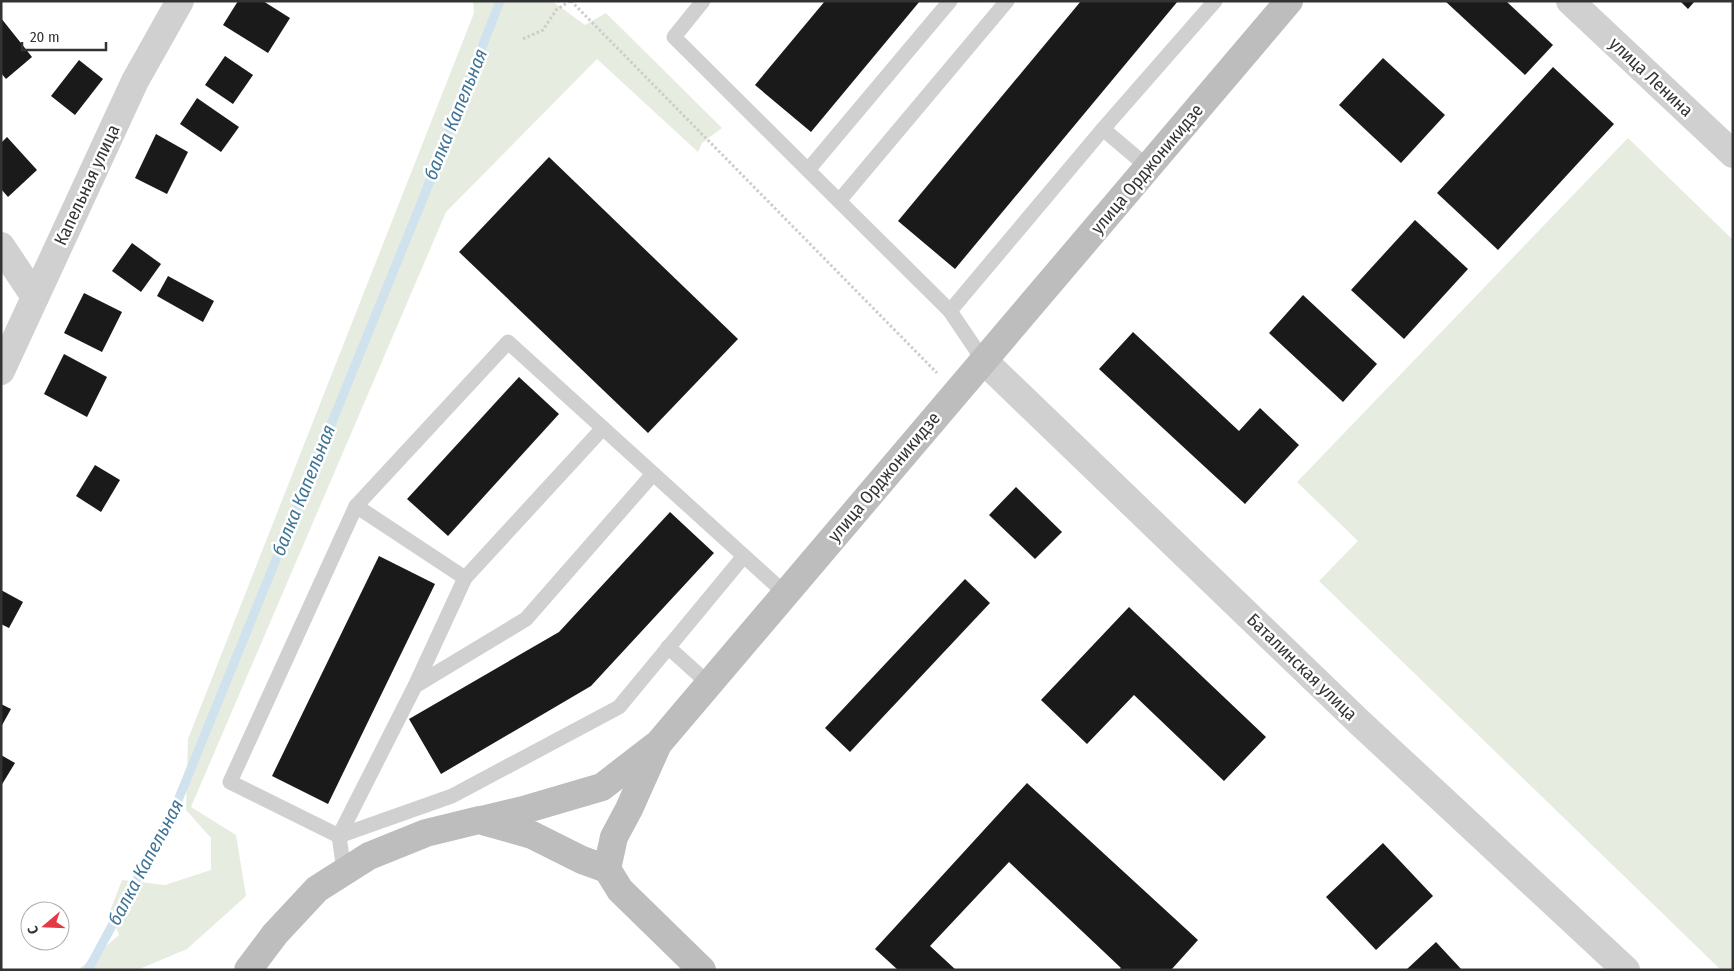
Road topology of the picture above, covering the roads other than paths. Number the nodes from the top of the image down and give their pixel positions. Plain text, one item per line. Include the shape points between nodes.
1 (180, 1) edge
2 (704, 1) edge
3 (950, 1) edge
4 (1007, 1) edge
5 (1215, 1) edge
6 (1289, 1) edge
7 (1570, 1) edge
8 (1104, 129) junction
9 (1733, 154) edge
10 (1149, 168) junction
11 (808, 170) junction
12 (839, 201) junction
13 (1, 246) edge
14 (35, 297) junction
15 (950, 311) junction
16 (983, 360) junction
17 (1, 371) edge
18 (603, 428) junction
19 (653, 474) junction
20 (356, 506) junction
21 (744, 556) junction
22 (465, 578) junction
23 (786, 594) junction
24 (668, 647) junction
25 (709, 684) junction
26 (415, 686) junction
27 (658, 744) junction
28 (479, 820) junction
29 (339, 836) junction
30 (607, 870) junction
31 (344, 871) junction
32 (248, 970) edge
33 (702, 970) edge
34 (1626, 970) edge

1 - 14 street, Капельная улица via 135,81
2 - 11 lane via 674,37
3 - 11 lane
4 - 12 lane
5 - 8 lane
6 - 10 main road, улица Орджоникидзе
7 - 9 street, улица Ленина
8 - 10 lane
8 - 15 lane
10 - 16 main road, улица Орджоникидзе
11 - 12 lane
12 - 15 lane
13 - 14 street
14 - 17 street, Капельная улица
15 - 16 lane
16 - 23 main road, улица Орджоникидзе
16 - 34 street, Баталинская улица via 1358,722
18 - 19 lane
18 - 20 lane via 508,342
18 - 22 lane
19 - 21 lane
19 - 26 lane via 526,619
20 - 22 lane
20 - 29 lane via 230,782
21 - 23 lane
21 - 24 lane
22 - 26 lane
23 - 25 main road, улица Орджоникидзе
24 - 25 lane
24 - 29 lane via 618,706 452,796
25 - 27 main road, улица Орджоникидзе
26 - 29 lane
27 - 28 main road via 602,787
27 - 30 main road, улица Орджоникидзе via 614,837
28 - 30 main road via 532,835
28 - 31 main road via 426,833 369,856
29 - 31 lane
30 - 33 main road via 620,890
31 - 32 main road via 317,889 275,934

